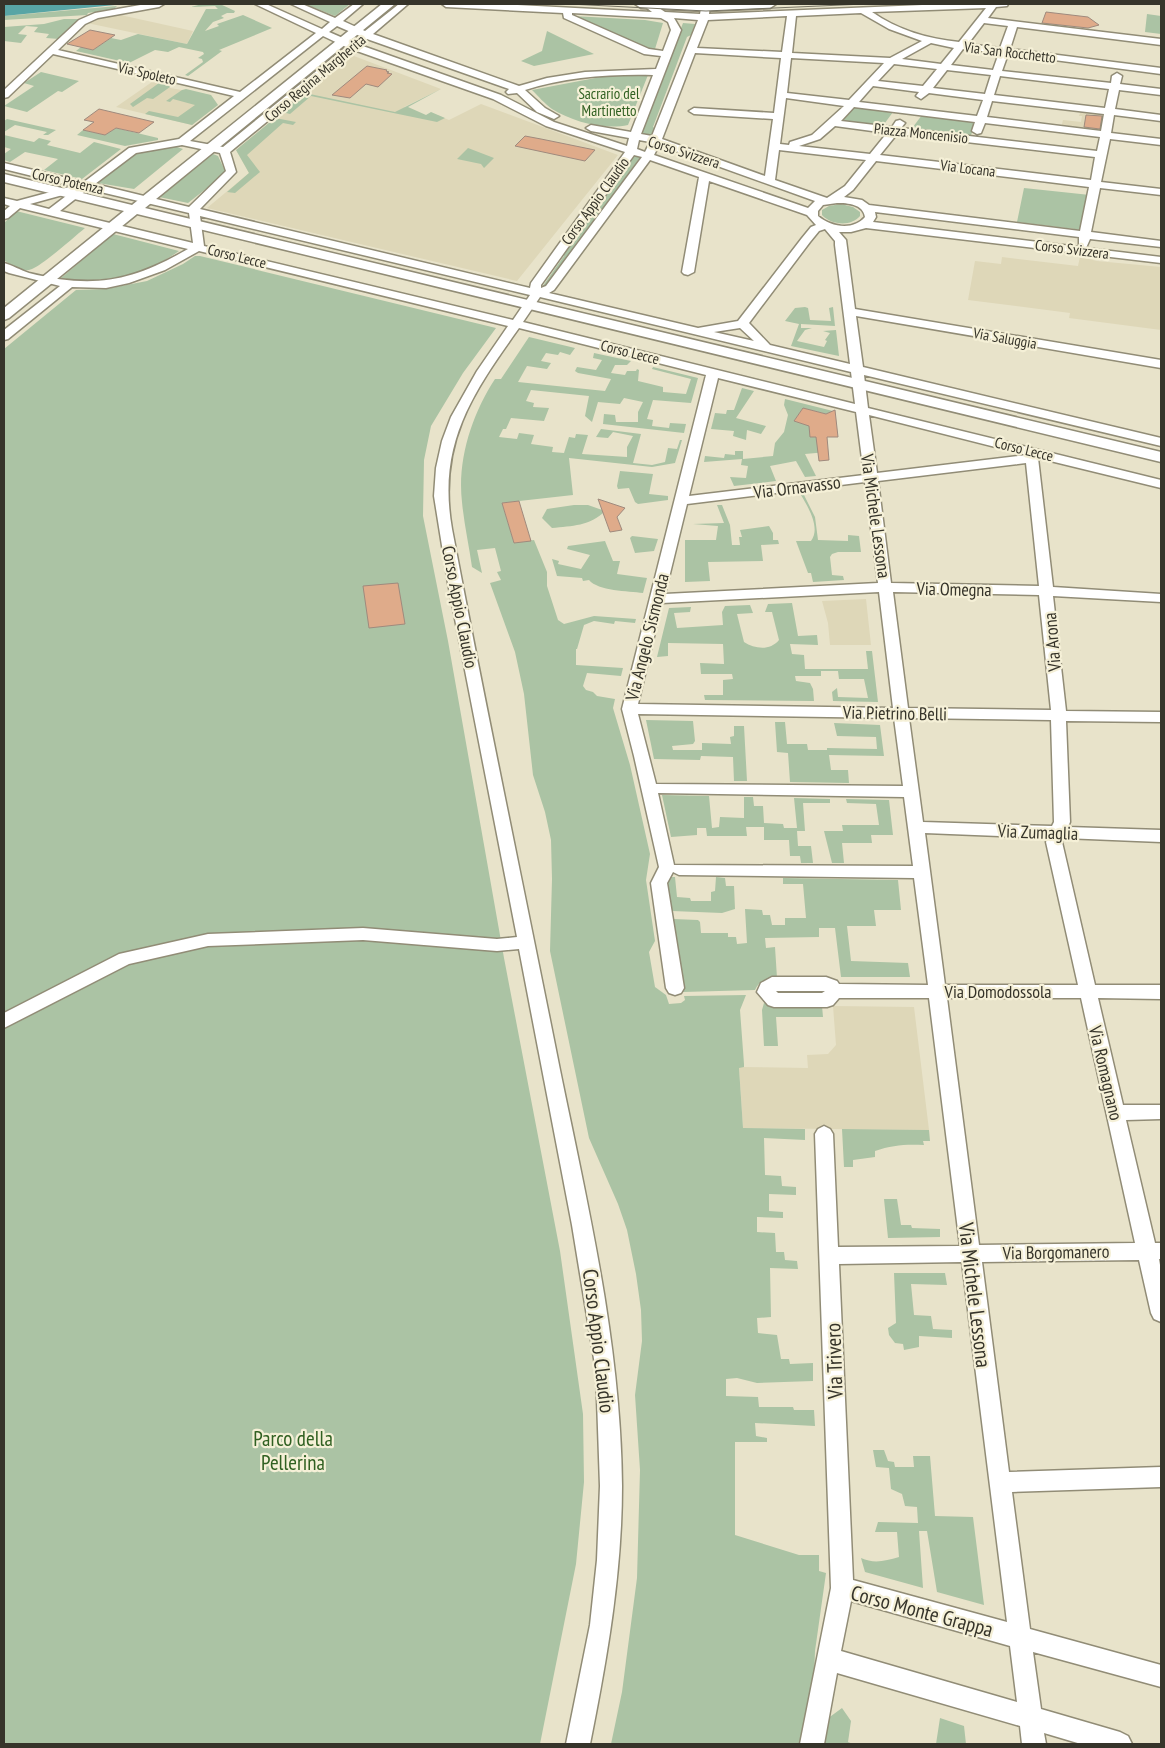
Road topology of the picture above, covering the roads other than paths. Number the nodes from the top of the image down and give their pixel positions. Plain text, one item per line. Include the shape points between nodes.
1 (159, 4) edge
2 (259, 4) edge
3 (295, 4) edge
4 (359, 4) edge
5 (376, 4) edge
6 (389, 4) edge
7 (404, 4) edge
8 (446, 4) edge
9 (641, 4) edge
10 (647, 4) edge
11 (770, 4) edge
12 (994, 4) edge
13 (1004, 4) edge
14 (966, 5) edge
15 (705, 9) edge
16 (568, 11) junction
17 (864, 11) junction
18 (792, 14) junction
19 (666, 16) junction
20 (983, 18) junction
21 (1013, 25) junction
22 (350, 29) junction
23 (337, 39) junction
24 (930, 40) junction
25 (1161, 42) edge
26 (960, 46) junction
27 (690, 50) junction
28 (51, 52) junction
29 (1004, 52) junction
30 (667, 54) junction
31 (788, 54) junction
32 (892, 61) junction
33 (1118, 66) junction
34 (945, 67) junction
35 (1161, 71) edge
36 (659, 72) junction
37 (997, 73) junction
38 (870, 83) junction
39 (1114, 87) junction
40 (518, 89) junction
41 (926, 90) junction
42 (1161, 92) edge
43 (242, 94) junction
44 (4, 95) edge
45 (782, 96) junction
46 (497, 97) junction
47 (988, 97) junction
48 (850, 105) junction
49 (694, 112) dead end
50 (909, 112) junction
51 (1110, 112) junction
52 (778, 116) junction
53 (1161, 118) edge
54 (980, 120) junction
55 (833, 123) junction
56 (895, 130) junction
57 (1105, 136) junction
58 (635, 137) junction
59 (656, 140) junction
60 (974, 140) junction
61 (182, 142) junction
62 (1161, 142) edge
63 (197, 145) junction
64 (780, 146) junction
65 (218, 149) junction
66 (631, 151) junction
67 (1101, 155) junction
68 (648, 156) junction
69 (874, 157) junction
70 (4, 166) edge
71 (705, 176) junction
72 (4, 178) edge
73 (770, 181) junction
74 (1094, 183) junction
75 (86, 186) junction
76 (850, 187) junction
77 (4, 188) edge
78 (1161, 192) edge
79 (810, 196) junction
80 (68, 197) junction
81 (42, 198) junction
82 (147, 200) junction
83 (829, 200) junction
84 (4, 201) edge
85 (856, 202) junction
86 (18, 204) junction
87 (868, 208) junction
88 (889, 211) junction
89 (52, 212) junction
90 (812, 213) junction
91 (119, 214) junction
92 (4, 216) edge
93 (864, 224) junction
94 (826, 225) junction
95 (851, 228) junction
96 (197, 229) junction
97 (1084, 234) junction
98 (810, 236) junction
99 (838, 238) junction
100 (1161, 244) edge
101 (1082, 250) junction
102 (1161, 260) edge
103 (7, 272) edge
104 (688, 272) dead end
105 (32, 277) junction
106 (47, 280) junction
107 (68, 285) junction
108 (4, 299) edge
109 (526, 309) junction
110 (849, 311) junction
111 (4, 315) edge
112 (742, 324) junction
113 (703, 333) junction
114 (4, 336) edge
115 (765, 347) junction
116 (729, 354) junction
117 (1161, 364) edge
118 (713, 372) junction
119 (859, 389) junction
120 (1161, 442) edge
121 (1033, 455) junction
122 (1161, 457) edge
123 (1161, 466) edge
124 (870, 478) junction
125 (1161, 484) edge
126 (682, 501) junction
127 (885, 587) junction
128 (1047, 591) junction
129 (658, 598) junction
130 (1161, 598) edge
131 (629, 709) junction
132 (901, 713) junction
133 (1058, 715) junction
134 (1161, 717) edge
135 (660, 788) dead end
136 (911, 792) junction
137 (916, 827) junction
138 (1058, 832) junction
139 (1161, 836) edge
140 (678, 869) dead end
141 (921, 872) junction
142 (526, 942) junction
143 (675, 988) dead end
144 (834, 991) dead end
145 (937, 991) junction
146 (1088, 992) junction
147 (1161, 992) edge
148 (4, 1021) edge
149 (1161, 1112) edge
150 (1115, 1113) junction
151 (824, 1134) dead end
152 (1154, 1251) edge
153 (970, 1253) junction
154 (830, 1256) junction
155 (1161, 1313) edge
156 (1161, 1477) edge
157 (999, 1482) junction
158 (842, 1588) junction
159 (1020, 1637) junction
160 (829, 1659) junction
161 (1161, 1676) edge
162 (1030, 1718) junction
163 (578, 1744) edge
164 (812, 1744) edge
165 (1034, 1744) edge
166 (1120, 1744) edge

1 - 28 street via 95,16 82,22
2 - 23 street, Corso Svizzera
3 - 22 street, Corso Svizzera
4 - 22 street, Corso Regina Margherita
5 - 22 main road, Corso Regina Margherita
6 - 22 main road, Corso Regina Margherita
7 - 22 street, Corso Regina Margherita
8 - 16 street
9 - 10 main road
10 - 15 main road
10 - 19 street
11 - 15 main road
12 - 13 street
12 - 14 street
12 - 20 street
14 - 17 street
14 - 20 street
15 - 18 street
15 - 19 street
15 - 27 street, Corso Appio Claudio
16 - 19 street
16 - 30 street via 567,16 647,52
17 - 18 street
17 - 24 street, Via San Rocchetto via 873,18
18 - 31 street
19 - 30 street, Corso Appio Claudio via 676,26
20 - 21 street
20 - 26 street
21 - 25 street
21 - 29 street
22 - 23 main road, Corso Regina Margherita
22 - 23 street, Corso Regina Margherita
22 - 40 street, Corso Svizzera
23 - 43 street, Corso Regina Margherita
23 - 46 street, Corso Svizzera
23 - 63 main road, Corso Regina Margherita
23 - 65 main road, Corso Regina Margherita
24 - 26 street, Via San Rocchetto
24 - 32 street
26 - 29 street, Via San Rocchetto
26 - 34 street
27 - 31 street
27 - 59 street, Corso Appio Claudio
28 - 43 street, Via Spoleto
28 - 44 street
29 - 33 street, Via San Rocchetto
29 - 37 street
30 - 36 street, Corso Appio Claudio
31 - 32 street
31 - 45 street
32 - 34 street
32 - 38 street
33 - 35 street, Via San Rocchetto
33 - 39 street
34 - 37 street
34 - 41 street
36 - 40 street via 582,75
36 - 58 street, Corso Appio Claudio
37 - 39 street
37 - 47 street
38 - 41 street
38 - 48 street
39 - 42 street
39 - 51 street
40 - 46 street
40 - 58 street, Corso Svizzera via 541,110 557,117
41 - 47 street
41 - 50 street
43 - 61 street, Corso Regina Margherita
45 - 48 street, Piazza Moncenisio
45 - 52 street
46 - 66 street, Corso Svizzera via 550,124
47 - 51 street
47 - 54 street
48 - 50 street, Piazza Moncenisio
48 - 55 street
49 - 52 street
50 - 54 street, Piazza Moncenisio
50 - 56 street
51 - 53 street
51 - 57 street
52 - 64 street
54 - 57 street
54 - 60 street, Piazza Moncenisio
55 - 56 street, Piazza Moncenisio
55 - 64 street via 816,137
56 - 60 street, Piazza Moncenisio
56 - 69 street
57 - 62 street
57 - 67 street
58 - 59 street, Corso Svizzera
58 - 66 street, Corso Appio Claudio
59 - 68 street, Corso Appio Claudio
59 - 73 street, Corso Svizzera
60 - 67 street
61 - 63 street, Corso Regina Margherita
61 - 75 street, Corso Regina Margherita via 133,150
63 - 65 street, Corso Regina Margherita
63 - 91 main road, Corso Regina Margherita
64 - 69 street, Via Locana
64 - 73 street
65 - 82 main road, Corso Regina Margherita
65 - 96 street via 231,172 195,206
66 - 68 street, Corso Svizzera
66 - 109 street, Corso Appio Claudio via 535,285
67 - 74 street
68 - 71 street, Corso Svizzera
68 - 109 street, Corso Appio Claudio via 550,288
69 - 74 street, Via Locana
69 - 76 street
70 - 75 street, Corso Potenza
71 - 90 street, Corso Svizzera
71 - 104 street, Corso Svizzera
72 - 80 main road, Corso Potenza
73 - 79 street, Corso Svizzera
74 - 78 street, Via Locana
74 - 97 street
75 - 80 street, Corso Regina Margherita
75 - 91 street, Corso Potenza
76 - 79 street
76 - 83 street
76 - 85 street
76 - 88 street
77 - 81 main road, Corso Potenza
79 - 83 street, Corso Svizzera
80 - 81 main road, Corso Potenza
80 - 89 street, Corso Regina Margherita
80 - 91 main road, Corso Potenza
81 - 86 street
82 - 91 main road, Corso Regina Margherita
82 - 96 street, Corso Lecce
83 - 85 street
83 - 90 street via 815,206
84 - 86 street, Corso Potenza
85 - 87 street
86 - 89 street, Corso Potenza
86 - 92 street
87 - 88 street, Corso Svizzera
87 - 93 street via 871,217
88 - 97 street, Corso Svizzera
89 - 91 street, Corso Potenza
90 - 94 street via 816,220
91 - 96 main road, Corso Lecce
91 - 105 main road, Corso Regina Margherita
91 - 106 main road, Corso Regina Margherita
93 - 95 street
93 - 101 street, Corso Svizzera
94 - 95 street
94 - 98 street
94 - 99 street
95 - 99 street
96 - 107 street via 169,266 142,278 112,284
96 - 109 main road, Corso Lecce
96 - 109 street, Corso Lecce
97 - 100 street, Corso Svizzera
97 - 101 street
98 - 99 street via 824,234
98 - 112 street
99 - 110 street, Via Michele Lessona
101 - 102 street, Corso Svizzera
103 - 105 street
105 - 106 street
105 - 108 main road, Corso Regina Margherita
106 - 107 street
106 - 111 main road, Corso Regina Margherita
107 - 114 street
109 - 113 street, Corso Lecce
109 - 116 main road, Corso Lecce
109 - 118 street, Corso Lecce
109 - 119 main road, Corso Lecce
109 - 142 street, Corso Appio Claudio via 462,403 454,420 441,478 441,498 461,612
110 - 117 street, Via Saluggia
110 - 119 street, Via Michele Lessona
112 - 113 street
112 - 115 street
113 - 115 street, Corso Lecce
113 - 116 street, Corso Lecce via 710,343
115 - 119 street, Corso Lecce
116 - 119 main road, Corso Lecce
118 - 119 street, Corso Lecce
118 - 126 street, Via Angelo Sismonda
119 - 120 street, Corso Lecce
119 - 121 street, Corso Lecce
119 - 122 main road, Corso Lecce
119 - 123 main road, Corso Lecce
119 - 124 street, Via Michele Lessona
121 - 124 street, Via Ornavasso
121 - 125 street, Corso Lecce
121 - 128 street, Via Arona
124 - 126 street, Via Ornavasso
124 - 127 street, Via Michele Lessona
126 - 129 street, Via Angelo Sismonda
127 - 128 street, Via Omegna
127 - 129 street, Via Omegna
127 - 132 street, Via Michele Lessona
128 - 130 street, Via Omegna
128 - 133 street, Via Arona
129 - 131 street, Via Angelo Sismonda
131 - 132 street, Via Pietrino Belli
131 - 143 street, Via Angelo Sismonda via 667,868 659,883
132 - 133 street, Via Pietrino Belli
132 - 136 street, Via Michele Lessona
133 - 134 street, Via Pietrino Belli
133 - 138 street, Via Arona via 1062,822
135 - 136 street
136 - 137 street, Via Michele Lessona
137 - 138 street, Via Zumaglia
137 - 141 street, Via Michele Lessona
138 - 139 street, Via Zumaglia
138 - 146 street, Via Romagnano via 1054,842
140 - 141 street
141 - 145 street, Via Michele Lessona
142 - 148 street via 497,945 364,934 208,940 126,959
142 - 163 street, Corso Appio Claudio via 596,1304 610,1422 608,1560 601,1625
144 - 145 street, Via Domodossola
145 - 146 street, Via Domodossola
145 - 153 street, Via Michele Lessona
146 - 147 street, Via Domodossola
146 - 150 street, Via Romagnano
149 - 150 street
150 - 152 street, Via Romagnano
151 - 154 street, Via Trivero
152 - 153 street, Via Borgomanero
152 - 155 street, Via Romagnano
153 - 154 street, Via Borgomanero
153 - 157 street, Via Michele Lessona
154 - 158 street, Via Trivero
156 - 157 street
157 - 159 street, Via Michele Lessona
158 - 159 street, Corso Monte Grappa
158 - 160 street, Corso Monte Grappa
159 - 161 street, Corso Monte Grappa
159 - 162 street, Via Michele Lessona
160 - 162 street
160 - 164 street, Corso Monte Grappa
162 - 165 street, Via Michele Lessona
162 - 166 street

